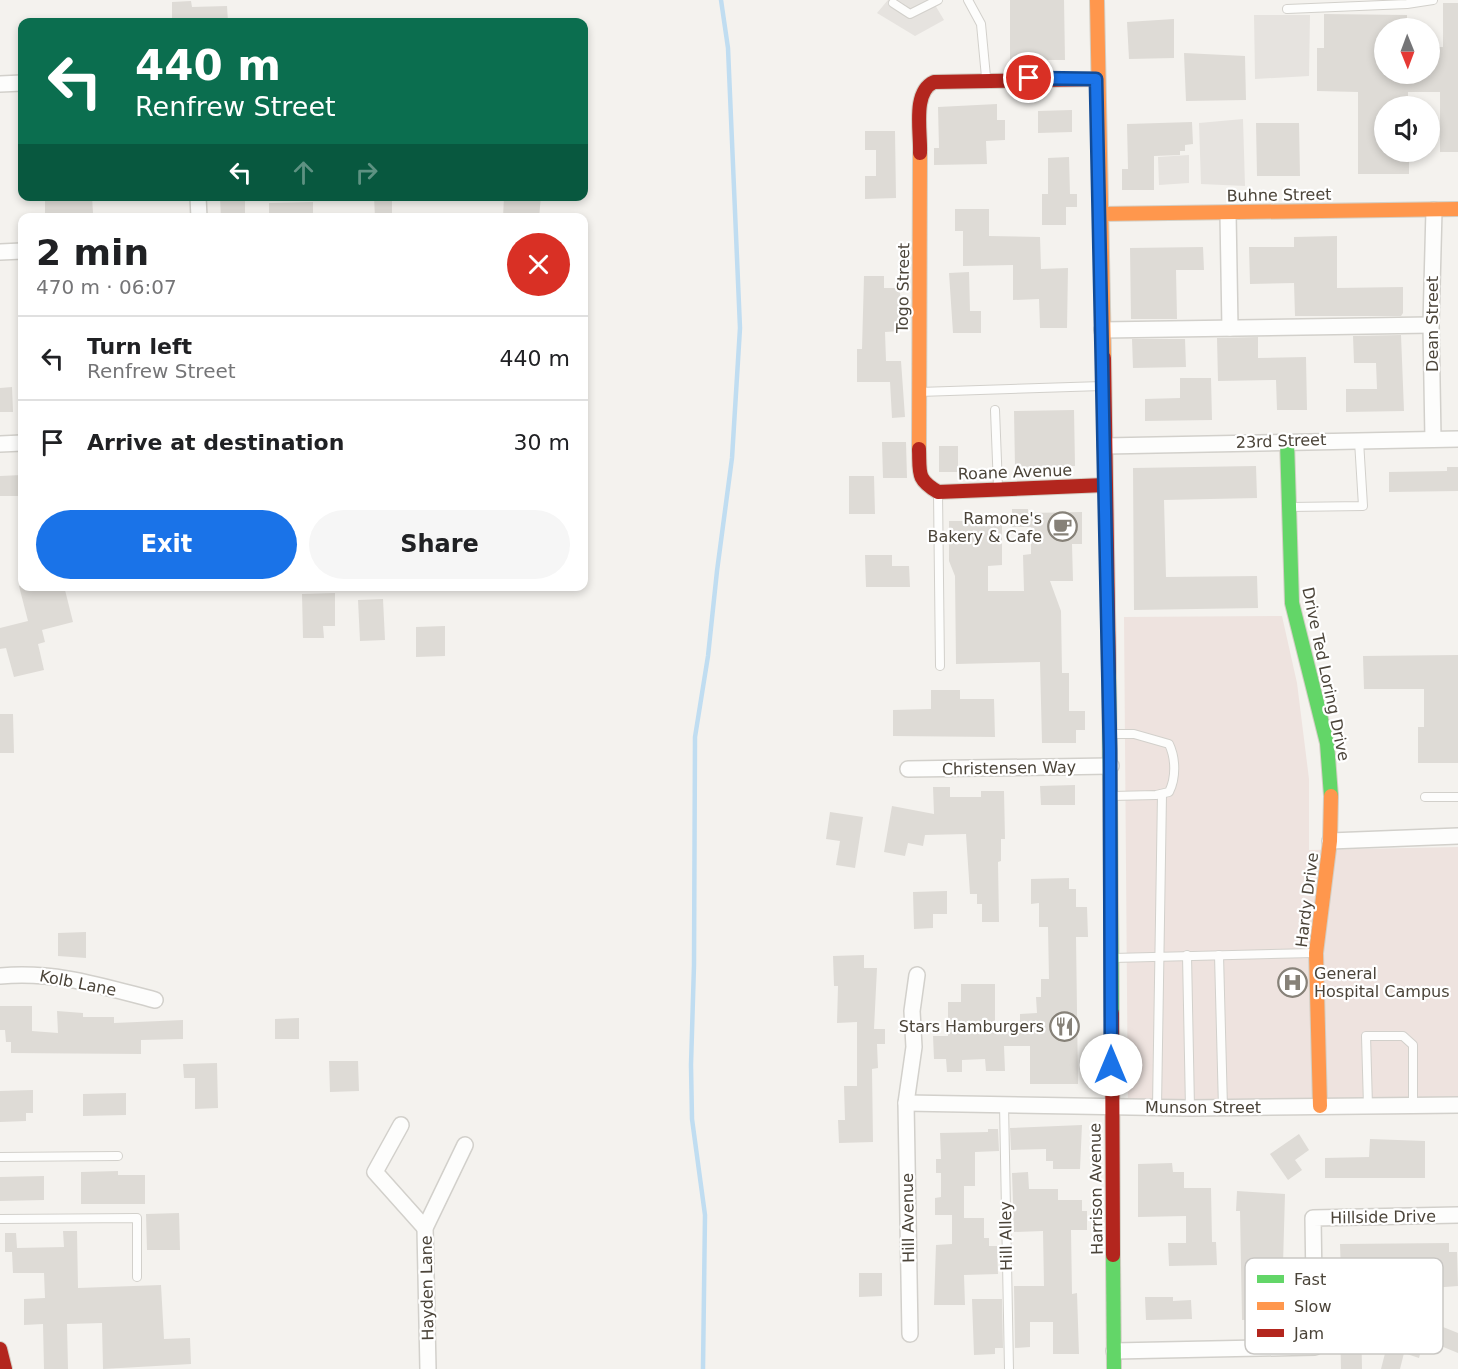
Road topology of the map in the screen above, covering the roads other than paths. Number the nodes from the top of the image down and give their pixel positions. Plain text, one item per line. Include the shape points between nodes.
1 (938, 0) edge
2 (968, 0) edge
3 (1097, 0) edge
4 (1433, 0) edge
5 (893, 3) dead end
6 (1287, 9) dead end
7 (986, 79) junction
8 (1096, 79) junction
9 (18, 83) edge
10 (0, 84) edge
11 (1458, 209) edge
12 (1434, 210) junction
13 (1228, 213) junction
14 (1100, 214) junction
15 (18, 251) edge
16 (0, 252) edge
17 (1431, 325) junction
18 (1230, 328) junction
19 (1102, 330) junction
20 (1104, 386) junction
21 (918, 392) junction
22 (995, 410) dead end
23 (1359, 439) junction
24 (1433, 439) junction
25 (1458, 439) edge
26 (1287, 441) junction
27 (18, 443) edge
28 (0, 444) edge
29 (1105, 446) junction
30 (1105, 485) junction
31 (932, 489) junction
32 (998, 489) junction
33 (1287, 507) junction
34 (940, 666) dead end
35 (1110, 734) junction
36 (1110, 766) junction
37 (908, 769) dead end
38 (1162, 794) junction
39 (1110, 796) junction
40 (1458, 796) edge
41 (1425, 797) dead end
42 (1458, 836) edge
43 (1330, 841) junction
44 (1316, 953) junction
45 (1187, 955) junction
46 (1219, 955) junction
47 (1158, 956) junction
48 (1111, 958) junction
49 (917, 975) dead end
50 (0, 976) edge
51 (155, 1000) dead end
52 (906, 1103) junction
53 (1004, 1104) junction
54 (1458, 1105) edge
55 (1320, 1106) junction
56 (1368, 1106) junction
57 (1413, 1106) junction
58 (1111, 1107) junction
59 (1157, 1107) junction
60 (1224, 1107) junction
61 (1190, 1108) junction
62 (401, 1125) dead end
63 (465, 1145) dead end
64 (118, 1156) dead end
65 (0, 1157) edge
66 (1458, 1215) edge
67 (0, 1219) edge
68 (425, 1228) junction
69 (1314, 1258) edge
70 (137, 1277) dead end
71 (910, 1334) dead end
72 (1245, 1348) edge
73 (0, 1349) edge
74 (1114, 1351) junction
75 (5, 1369) edge
76 (428, 1369) edge
77 (1009, 1369) edge
78 (1114, 1369) edge

1 - 5 lane via 910,14
2 - 7 lane via 981,24
3 - 8 street, Harrison Avenue
4 - 6 lane
7 - 8 street
7 - 21 street, Togo Street via 934,82 924,88 921,96
8 - 14 street, Harrison Avenue
9 - 10 street
11 - 12 street, Buhne Street
12 - 13 street, Buhne Street
12 - 17 street, Dean Street
13 - 14 street, Buhne Street
13 - 18 street
14 - 19 street, Harrison Avenue
15 - 16 street
17 - 18 street
17 - 24 street, Dean Street
18 - 19 street
19 - 20 street, Harrison Avenue
20 - 21 lane
20 - 29 street, Harrison Avenue
21 - 31 street, Togo Street via 920,477
22 - 32 lane
23 - 24 street, 23rd Street
23 - 26 street, 23rd Street
23 - 33 lane via 1363,506
24 - 25 street, 23rd Street
26 - 29 street, 23rd Street
26 - 33 street, Drive Ted Loring Drive
27 - 28 street
29 - 30 street, Harrison Avenue
30 - 32 street, Roane Avenue
30 - 35 street, Harrison Avenue
31 - 32 street, Roane Avenue
31 - 34 lane
33 - 43 street, Drive Ted Loring Drive via 1292,603 1329,759
35 - 36 street, Harrison Avenue
35 - 38 lane via 1134,734 1169,744 1174,754 1173,784 1169,792
36 - 37 street, Christensen Way
36 - 39 street, Harrison Avenue
38 - 39 lane
38 - 47 lane
39 - 48 street, Harrison Avenue
40 - 41 lane
42 - 43 street
43 - 44 street, Hardy Drive
44 - 46 lane
44 - 55 street, Hardy Drive
45 - 46 lane
45 - 47 lane
45 - 61 lane
46 - 60 lane
47 - 48 lane
47 - 59 lane
48 - 58 street, Harrison Avenue
49 - 52 street, Hill Avenue via 912,1011 914,1047
50 - 51 street, Kolb Lane via 33,974 65,978
52 - 53 street, Munson Street
52 - 71 street, Hill Avenue
53 - 58 street, Munson Street
53 - 77 lane, Hill Alley
54 - 57 street, Munson Street
55 - 56 street, Munson Street
55 - 60 street, Munson Street
56 - 57 street, Munson Street
56 - 57 lane via 1366,1036 1403,1036 1413,1045
58 - 59 street, Munson Street
58 - 74 street, Harrison Avenue
59 - 61 street, Munson Street
60 - 61 street, Munson Street
62 - 68 street via 375,1172
63 - 68 street, Hayden Lane
64 - 65 lane
66 - 69 street, Hillside Drive via 1314,1218
67 - 70 lane via 136,1218
68 - 76 street, Hayden Lane
72 - 74 street, Hillside Drive
73 - 75 street
74 - 78 street, Harrison Avenue

